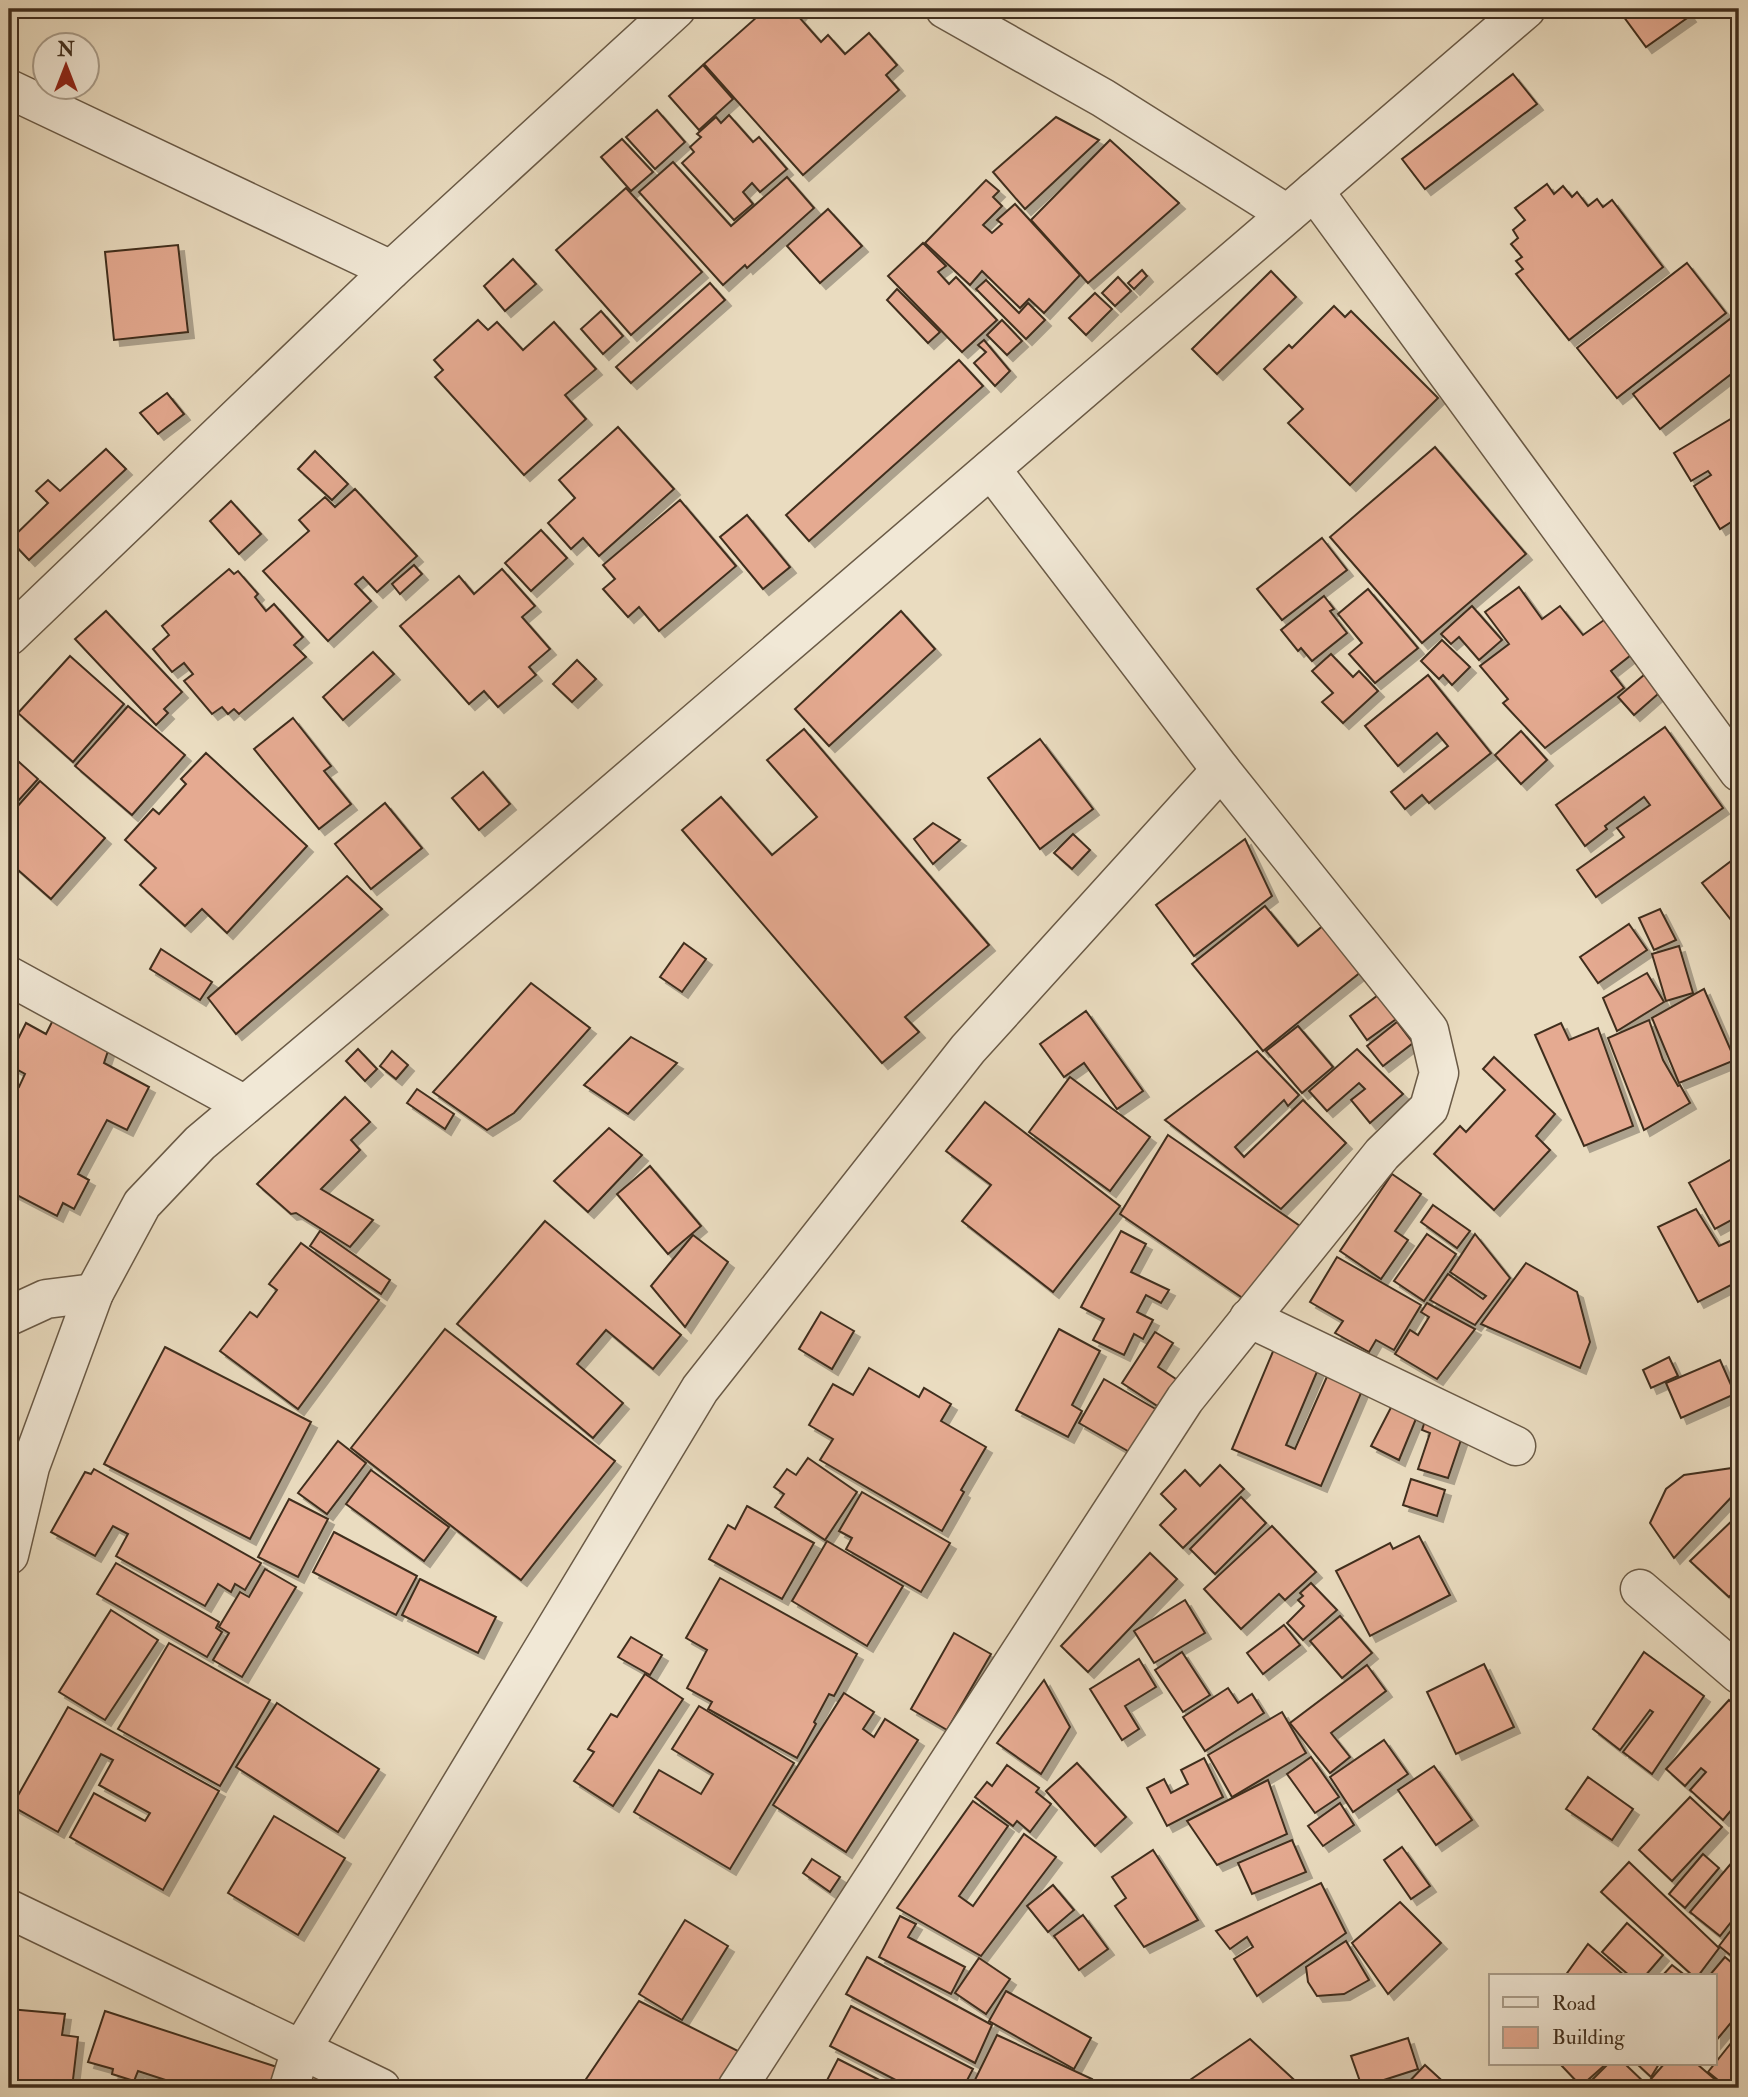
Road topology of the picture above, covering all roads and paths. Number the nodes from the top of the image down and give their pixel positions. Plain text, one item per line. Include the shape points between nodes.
1 (676, 9) edge
2 (944, 9) edge
3 (1526, 9) edge
4 (9, 89) edge
5 (1301, 202) junction
6 (391, 270) junction
7 (991, 468) junction
8 (9, 636) edge
9 (1221, 770) junction
10 (1739, 772) edge
11 (9, 976) edge
12 (245, 1105) junction
13 (94, 1293) junction
14 (9, 1316) edge
15 (1250, 1318) junction
16 (1516, 1446) dead end
17 (9, 1555) edge
18 (1640, 1588) dead end
19 (1739, 1674) edge
20 (9, 1909) edge
21 (301, 2050) junction
22 (289, 2088) edge
23 (381, 2088) edge
24 (737, 2088) edge

1 - 6 street
2 - 5 street
3 - 5 street
4 - 6 street
5 - 7 street
5 - 10 street
6 - 8 street
7 - 9 street
7 - 12 street
9 - 15 street via 1429,1030 1439,1073 1429,1108 1382,1154
9 - 21 street via 968,1049 700,1389
11 - 12 street
12 - 13 street via 200,1143 142,1204
13 - 14 street via 46,1299
13 - 17 street via 30,1467
15 - 16 street
15 - 24 street via 1185,1399
18 - 19 street
20 - 21 street
21 - 22 street
21 - 23 street

